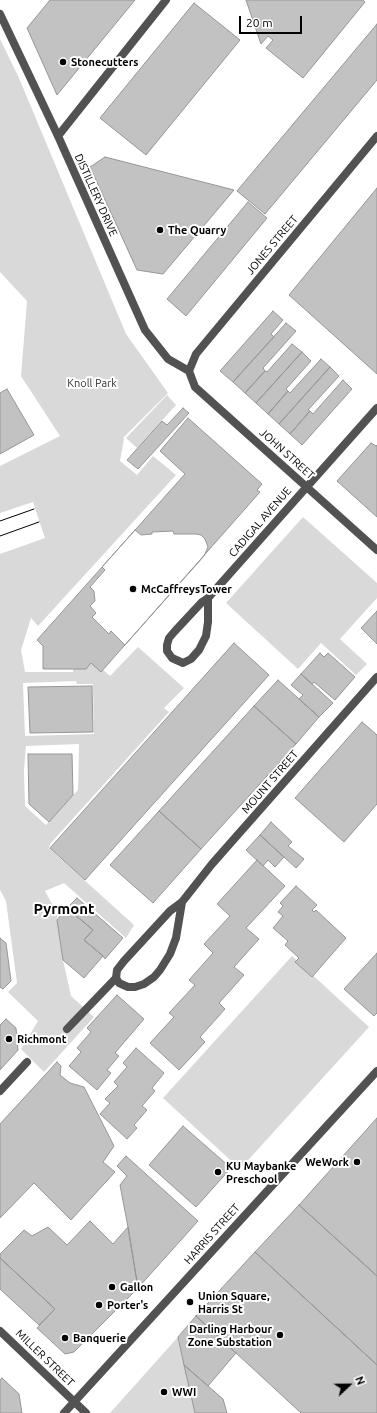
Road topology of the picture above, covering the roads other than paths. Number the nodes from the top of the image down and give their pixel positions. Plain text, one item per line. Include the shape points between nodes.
1 (166, 0) edge
2 (0, 14) edge
3 (58, 136) junction
4 (377, 136) edge
5 (189, 371) junction
6 (377, 408) edge
7 (306, 486) junction
8 (377, 550) edge
9 (208, 598) junction
10 (377, 677) edge
11 (182, 902) junction
12 (116, 978) junction
13 (67, 1029) dead end
14 (27, 1062) dead end
15 (377, 1071) edge
16 (0, 1091) edge
17 (0, 1331) edge
18 (75, 1402) junction
19 (64, 1413) edge
20 (86, 1413) edge

1 - 3 street
2 - 3 street, DISTILLERY DRIVE
3 - 5 street, DISTILLERY DRIVE via 144,330 168,359
4 - 5 street, JONES STREET via 196,354
5 - 7 street, JOHN STREET via 195,387
6 - 7 street, CADIGAL AVENUE
7 - 8 street, JOHN STREET
7 - 9 street, CADIGAL AVENUE
9 - 9 street, CADIGAL AVENUE via 206,636 199,650 183,663 172,658 167,651 169,638
10 - 11 street, MOUNT STREET via 212,864
11 - 12 street, MOUNT STREET via 170,911 124,961 117,970
11 - 12 street, MOUNT STREET via 176,938 170,954 154,977 144,984 128,988
12 - 13 street, MOUNT STREET
14 - 16 street
15 - 18 street, HARRIS STREET
17 - 18 street, MILLER STREET
18 - 19 street, HARRIS STREET
18 - 20 street, MILLER STREET

